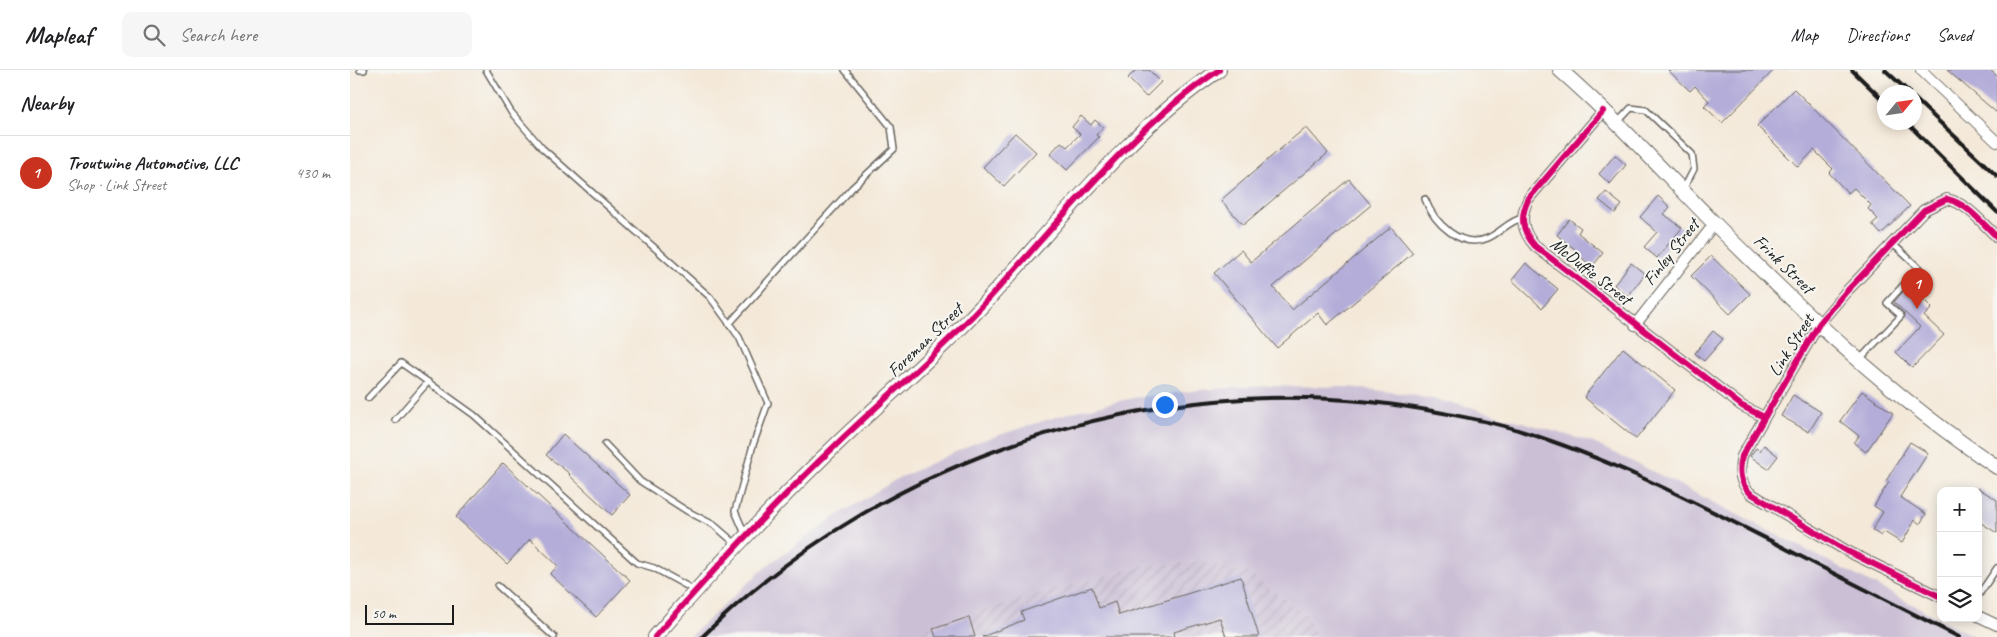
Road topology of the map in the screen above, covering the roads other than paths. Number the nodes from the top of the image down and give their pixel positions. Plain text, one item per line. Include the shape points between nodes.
1 (486, 70) edge
2 (845, 70) edge
3 (1219, 70) edge
4 (1560, 70) edge
5 (1921, 70) edge
6 (1603, 111) junction
7 (1616, 124) junction
8 (1997, 142) edge
9 (1683, 191) junction
10 (1425, 199) dead end
11 (1522, 218) junction
12 (1715, 223) junction
13 (1997, 237) edge
14 (1893, 244) junction
15 (729, 324) junction
16 (1819, 324) junction
17 (1635, 325) junction
18 (1859, 360) junction
19 (428, 382) junction
20 (368, 398) dead end
21 (1764, 417) junction
22 (395, 420) dead end
23 (605, 444) dead end
24 (1997, 467) edge
25 (742, 541) junction
26 (1997, 568) edge
27 (498, 586) dead end
28 (1982, 590) edge
29 (696, 592) junction
30 (1937, 594) edge
31 (1982, 618) edge
32 (1997, 625) edge
33 (554, 637) edge
34 (656, 637) edge

1 - 15 lane via 511,112 542,148 710,297
2 - 15 lane via 891,127 894,149 852,188
3 - 25 street, Foreman Street via 1162,115 1114,162 980,308 840,440
4 - 6 street, Frink Street
5 - 8 street
6 - 7 street, Frink Street
6 - 11 street via 1529,198
7 - 9 street, Frink Street
7 - 9 lane via 1631,108 1646,110 1692,154 1694,169
9 - 12 street, Frink Street
10 - 11 lane via 1434,216 1456,236 1469,242 1490,238
11 - 17 street, McDuffie Street via 1523,229 1536,246
12 - 16 street, Frink Street
12 - 17 street, Finley Street
13 - 14 street, Link Street via 1966,207 1946,199 1924,210
14 - 16 street, Link Street
14 - 18 lane via 1919,268 1887,303 1901,316
15 - 25 lane via 739,337 768,403 752,445 735,511
16 - 18 street, Frink Street
16 - 21 street, Link Street
17 - 21 street, McDuffie Street via 1742,406
18 - 24 street, Frink Street
19 - 20 lane via 401,363
19 - 22 lane
19 - 29 lane via 474,415 637,563 654,568
21 - 30 street, Link Street via 1742,456 1740,477 1750,493 1847,551
23 - 25 lane via 640,481
25 - 29 street, Foreman Street
26 - 28 lane
27 - 33 lane
29 - 34 street, Foreman Street
31 - 32 street

